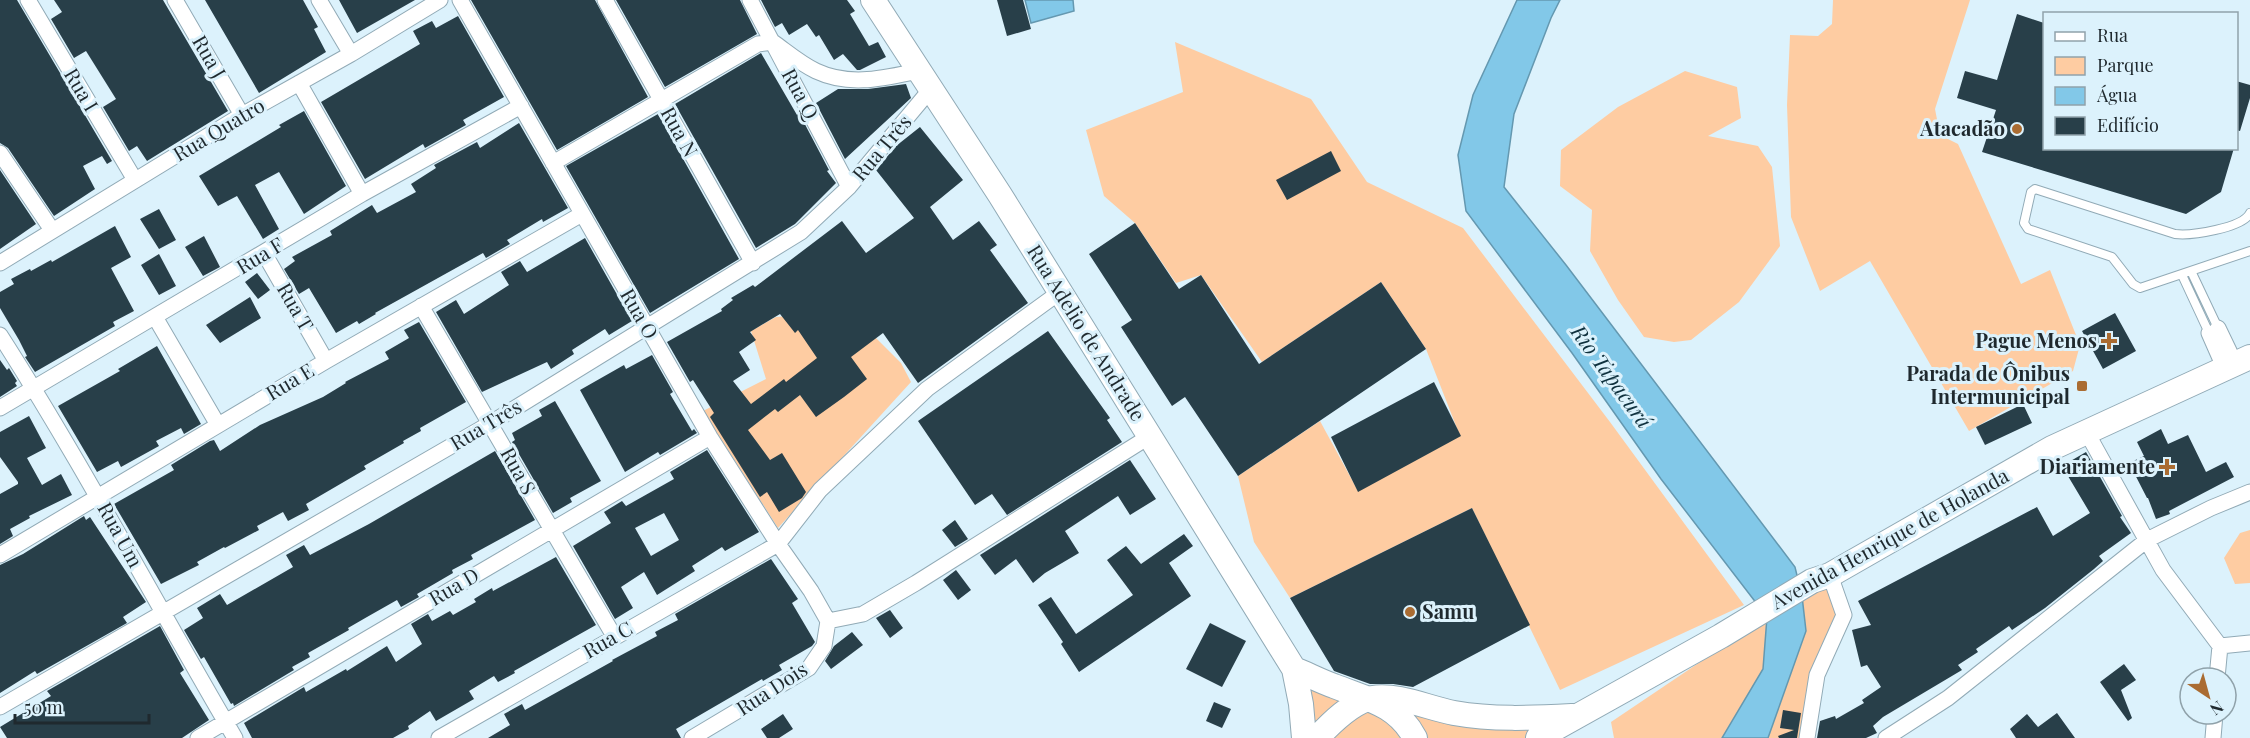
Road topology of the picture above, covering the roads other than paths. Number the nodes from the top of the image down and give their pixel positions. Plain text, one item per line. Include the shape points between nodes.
1 (28, 0) edge
2 (175, 0) edge
3 (319, 0) edge
4 (440, 0) edge
5 (460, 0) edge
6 (605, 0) edge
7 (750, 0) edge
8 (873, 0) edge
9 (772, 42) junction
10 (351, 54) junction
11 (924, 80) junction
12 (298, 83) junction
13 (662, 101) junction
14 (522, 106) junction
15 (242, 115) junction
16 (0, 153) edge
17 (553, 163) junction
18 (135, 180) junction
19 (849, 187) junction
20 (362, 194) junction
21 (582, 214) junction
22 (2249, 214) edge
23 (52, 230) junction
24 (2250, 251) edge
25 (264, 253) junction
26 (0, 263) edge
27 (753, 263) junction
28 (2191, 271) junction
29 (2182, 275) junction
30 (1060, 292) junction
31 (421, 306) junction
32 (155, 317) junction
33 (646, 327) junction
34 (2214, 330) junction
35 (0, 336) edge
36 (2237, 353) edge
37 (326, 361) junction
38 (34, 388) junction
39 (0, 408) edge
40 (491, 423) junction
41 (218, 425) junction
42 (2086, 431) junction
43 (1150, 436) junction
44 (711, 437) junction
45 (2250, 492) edge
46 (98, 497) junction
47 (550, 531) junction
48 (2147, 540) junction
49 (778, 544) junction
50 (0, 555) edge
51 (1821, 578) junction
52 (162, 613) junction
53 (828, 621) junction
54 (614, 636) junction
55 (2250, 643) edge
56 (2220, 646) junction
57 (2218, 666) edge
58 (1294, 669) junction
59 (1372, 698) junction
60 (0, 706) edge
61 (1575, 716) junction
62 (225, 722) junction
63 (198, 738) edge
64 (235, 738) edge
65 (440, 738) edge
66 (692, 738) edge
67 (1304, 738) edge
68 (1317, 738) edge
69 (1415, 738) edge
70 (1538, 738) edge
71 (1807, 738) edge
72 (1886, 738) edge

1 - 18 street, Rua I
2 - 15 street, Rua J
3 - 10 street
4 - 10 street, Rua Quatro
5 - 14 street, Rua O
6 - 13 street, Rua N
7 - 9 street, Rua Q
8 - 11 main road, Rua Adelio de Andrade
9 - 11 street via 816,71 840,79
9 - 13 street via 758,44
9 - 19 street, Rua Q
10 - 12 street, Rua Quatro
11 - 19 street, Rua Três
11 - 30 main road, Rua Adelio de Andrade
12 - 15 street, Rua Quatro
12 - 20 street
13 - 17 street
13 - 27 street, Rua N
14 - 17 street, Rua O
14 - 20 street, Rua F
15 - 18 street, Rua Quatro
16 - 23 street
17 - 21 street, Rua O
18 - 23 street, Rua Quatro
19 - 27 street, Rua Três via 801,232
20 - 25 street, Rua F
21 - 31 street, Rua E
21 - 33 street, Rua O
22 - 29 lane via 2242,221 2184,235 2039,190 2031,192 2026,227 2112,257 2136,287
23 - 26 street, Rua Quatro
24 - 28 lane
25 - 32 street, Rua F
25 - 37 street, Rua T
27 - 33 street, Rua Três
28 - 29 lane
28 - 34 lane
29 - 34 lane
30 - 43 main road, Rua Adelio de Andrade
30 - 49 street via 927,389 820,490
31 - 37 street, Rua E
31 - 40 street, Rua S
32 - 38 street, Rua F
32 - 41 street
33 - 40 street, Rua Três
33 - 44 street, Rua O
34 - 36 street
35 - 38 street, Rua Um
36 - 42 main road, Avenida Henrique de Holanda
36 - 51 main road via 2056,431 1825,564
37 - 41 street, Rua E
38 - 39 street, Rua F
38 - 46 street, Rua Um
40 - 47 street, Rua S
40 - 52 street, Rua Três
41 - 46 street, Rua E
42 - 48 street
42 - 51 main road, Avenida Henrique de Holanda
43 - 53 street via 872,609
43 - 58 main road, Rua Adelio de Andrade
44 - 47 street, Rua D
44 - 49 street, Rua O
45 - 48 street
46 - 50 street, Rua E
46 - 52 street, Rua Um
47 - 54 street, Rua S
47 - 62 street, Rua D
48 - 56 street via 2163,570
48 - 72 street via 1948,698
49 - 53 street, Rua O
49 - 54 street, Rua C
51 - 61 main road, Avenida Henrique de Holanda
51 - 71 street via 1844,615 1817,675
52 - 60 street, Rua Três
52 - 62 street, Rua Um
53 - 66 street, Rua Dois via 824,646 809,668
54 - 65 street, Rua C
55 - 56 street
56 - 57 street
58 - 59 main road
58 - 67 main road
59 - 61 main road via 1506,719
59 - 68 main road via 1346,712
59 - 69 main road via 1400,717
61 - 70 main road, Avenida Henrique de Holanda
62 - 63 street, Rua D
62 - 64 street, Rua Um

